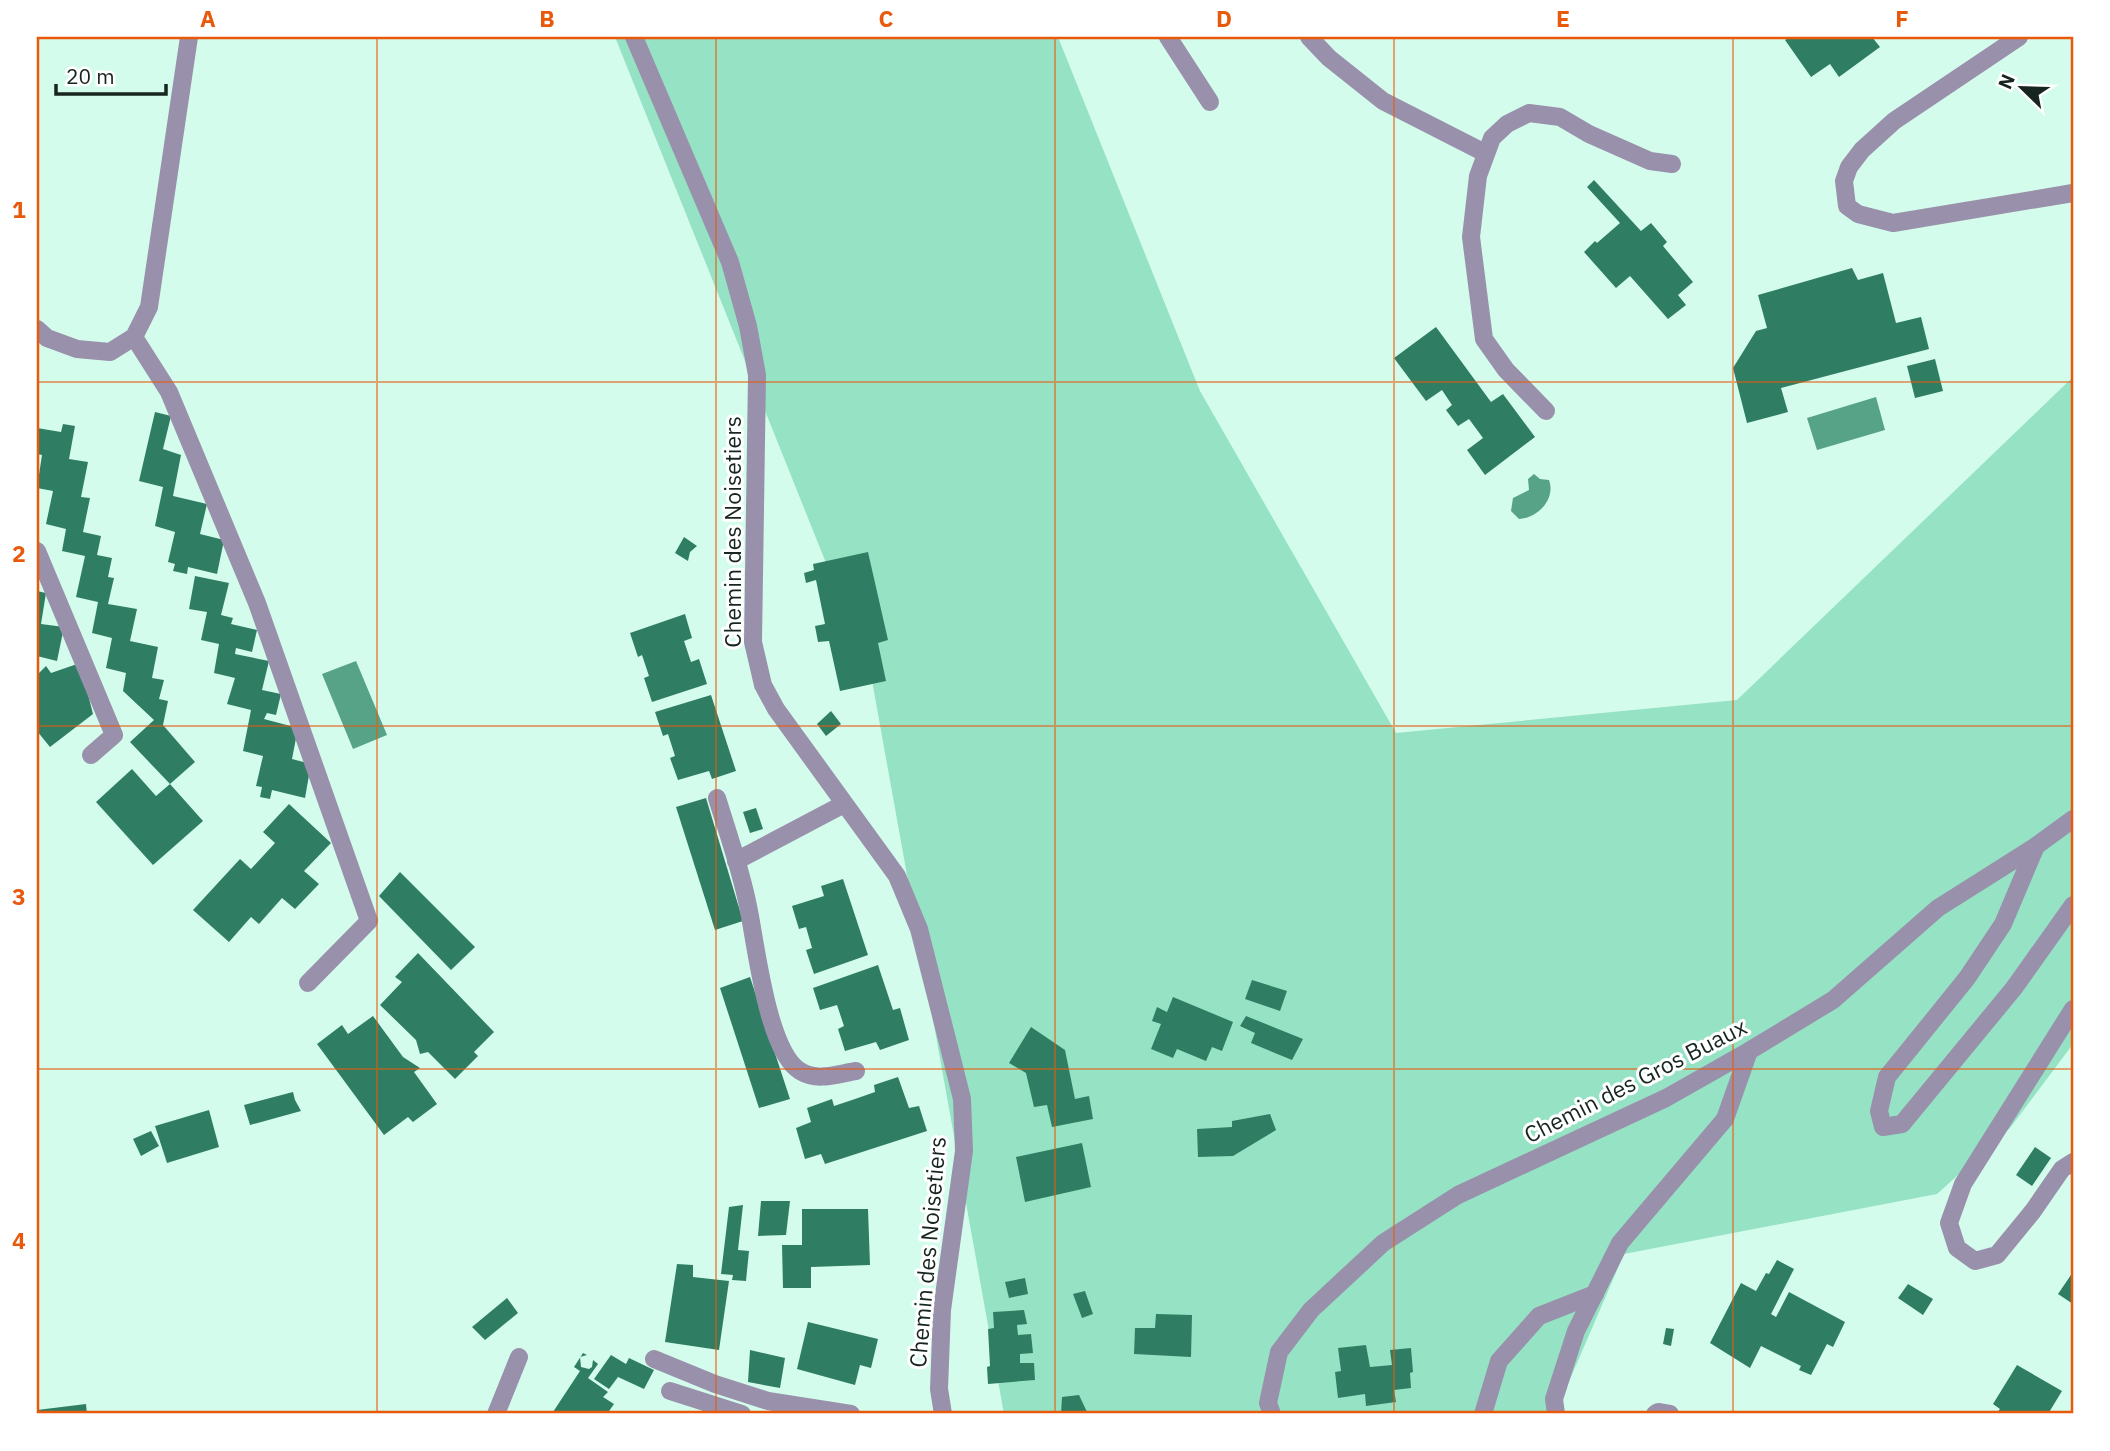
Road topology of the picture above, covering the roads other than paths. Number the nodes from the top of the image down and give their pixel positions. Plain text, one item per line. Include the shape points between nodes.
1 (189, 37) edge
2 (634, 37) edge
3 (1168, 37) edge
4 (1309, 37) edge
5 (2019, 37) edge
6 (1210, 102) dead end
7 (1485, 153) junction
8 (1672, 164) dead end
9 (2073, 193) edge
10 (37, 329) edge
11 (134, 337) junction
12 (1546, 411) dead end
13 (37, 551) edge
14 (90, 755) dead end
15 (717, 798) dead end
16 (844, 804) junction
17 (2073, 819) edge
18 (2036, 846) junction
19 (736, 862) junction
20 (2073, 905) edge
21 (308, 983) dead end
22 (2073, 1009) edge
23 (1749, 1051) junction
24 (856, 1070) dead end
25 (2073, 1162) edge
26 (1595, 1294) junction
27 (519, 1357) dead end
28 (654, 1359) dead end
29 (670, 1391) dead end
30 (496, 1414) edge
31 (742, 1414) edge
32 (851, 1414) edge
33 (943, 1414) edge
34 (1272, 1414) edge
35 (1483, 1414) edge
36 (1556, 1414) edge
37 (1655, 1414) edge
38 (1670, 1414) edge

1 - 11 street via 149,307
2 - 16 street, Chemin des Noisetiers via 730,262 748,326 757,375 756,664 776,709
3 - 6 street
4 - 7 street via 1382,101
5 - 9 street via 1895,121 1863,150 1844,181 1847,206 1858,214 1893,223
7 - 8 street via 1507,124 1529,113 1560,117 1650,162
7 - 12 street via 1471,237 1484,339 1506,370
10 - 11 street via 47,338 77,349 110,352
11 - 21 street via 169,392 257,603 369,920
13 - 14 street via 114,735
15 - 19 street
16 - 19 street
16 - 33 street, Chemin des Noisetiers via 897,876 919,929 962,1099 964,1151 942,1310 939,1389
17 - 18 street, Chemin des Gros Buaux
18 - 20 street via 2003,924 1967,978 1887,1077 1879,1111 1882,1127 1902,1124 2014,988
18 - 23 street, Chemin des Gros Buaux via 1938,908 1833,1000
19 - 24 street via 760,982 783,1053 798,1070 816,1078
22 - 25 street via 1963,1184 1949,1223 1957,1248 1975,1261 1997,1255 2062,1169
23 - 26 street via 1725,1119 1620,1243
23 - 34 street, Chemin des Gros Buaux via 1666,1098 1458,1195 1383,1243 1311,1310 1279,1352 1268,1403
26 - 35 street via 1539,1316 1499,1361
26 - 36 street via 1576,1331 1554,1399
27 - 30 street
28 - 32 street via 768,1401
29 - 31 street
37 - 38 street

